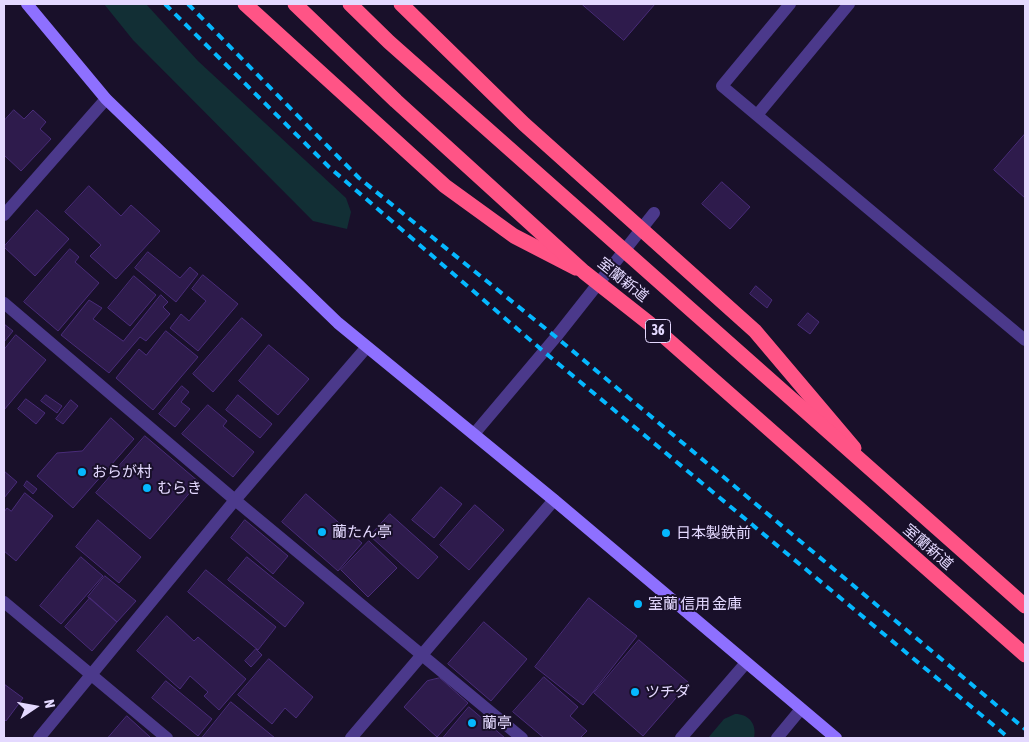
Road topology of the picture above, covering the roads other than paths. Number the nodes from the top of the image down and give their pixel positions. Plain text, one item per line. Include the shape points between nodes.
1 (27, 4) edge
2 (245, 4) edge
3 (295, 4) edge
4 (350, 4) edge
5 (401, 4) edge
6 (790, 4) edge
7 (849, 4) edge
8 (106, 99) junction
9 (757, 115) junction
10 (654, 213) dead end
11 (4, 215) edge
12 (642, 230) junction
13 (584, 272) junction
14 (4, 303) edge
15 (1025, 340) edge
16 (366, 348) junction
17 (474, 434) junction
18 (874, 472) junction
19 (235, 500) junction
20 (554, 500) junction
21 (4, 602) edge
22 (1025, 606) edge
23 (422, 655) junction
24 (1025, 655) edge
25 (745, 664) junction
26 (92, 677) junction
27 (801, 709) junction
28 (39, 738) edge
29 (166, 738) edge
30 (350, 738) edge
31 (522, 738) edge
32 (681, 738) edge
33 (777, 738) edge
34 (836, 738) edge

1 - 8 street
2 - 13 highway, bridge via 445,186 514,236
3 - 13 highway, 室蘭新道 / 36, bridge
4 - 18 highway, 室蘭新道 / 36, bridge
5 - 12 highway via 524,124
6 - 9 street via 722,86
7 - 9 street
8 - 11 street
8 - 16 street
9 - 15 street
10 - 12 street
12 - 17 street
12 - 18 highway via 755,331
13 - 24 highway, 室蘭新道 / 36, bridge via 650,324
14 - 19 street
16 - 17 street
16 - 19 street
17 - 20 street
18 - 22 highway, 室蘭新道 / 36, bridge
19 - 23 street
19 - 26 street
20 - 23 street
20 - 25 street
21 - 26 street
23 - 30 street
23 - 31 street
25 - 27 street
25 - 32 street
26 - 28 street
26 - 29 street
27 - 33 street
27 - 34 street

